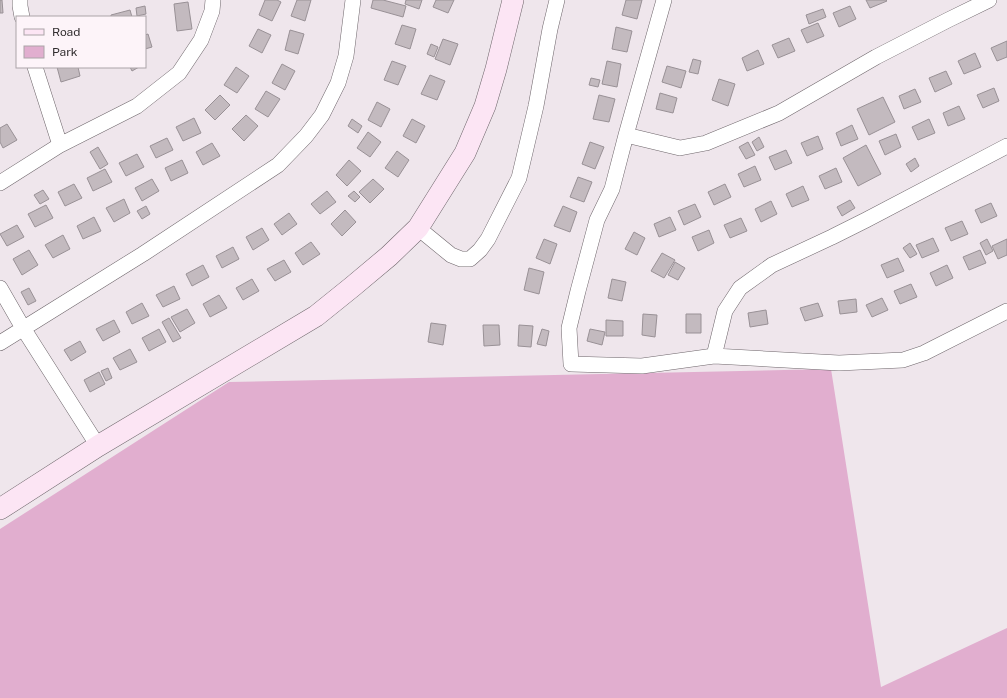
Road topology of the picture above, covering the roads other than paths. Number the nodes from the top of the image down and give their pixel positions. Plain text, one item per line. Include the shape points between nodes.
1 (20, 0) edge
2 (213, 0) edge
3 (353, 0) edge
4 (513, 0) edge
5 (557, 0) edge
6 (664, 0) edge
7 (989, 0) edge
8 (22, 16) edge
9 (35, 68) edge
10 (626, 136) junction
11 (60, 145) junction
12 (1007, 146) edge
13 (0, 183) edge
14 (418, 228) junction
15 (0, 288) edge
16 (1007, 311) edge
17 (23, 328) junction
18 (0, 343) edge
19 (714, 356) junction
20 (98, 446) junction
21 (0, 509) edge

1 - 8 street
2 - 11 street via 212,11 200,40 179,72 137,106
3 - 17 street via 346,56 338,83 322,115 278,165 143,254
4 - 14 street via 485,106 465,153
5 - 14 street via 519,178 488,239 470,259 461,259 451,255
6 - 10 street
7 - 10 street via 876,57 779,113 706,143 680,148
9 - 11 street
10 - 19 street via 612,189 597,220 574,306 569,328 571,364 642,366
11 - 13 street
12 - 19 street via 852,227 772,265 740,288 725,311
14 - 20 street via 389,256 316,316
15 - 17 street
16 - 19 street via 924,353 903,360 839,363
17 - 18 street
17 - 20 street
20 - 21 street

